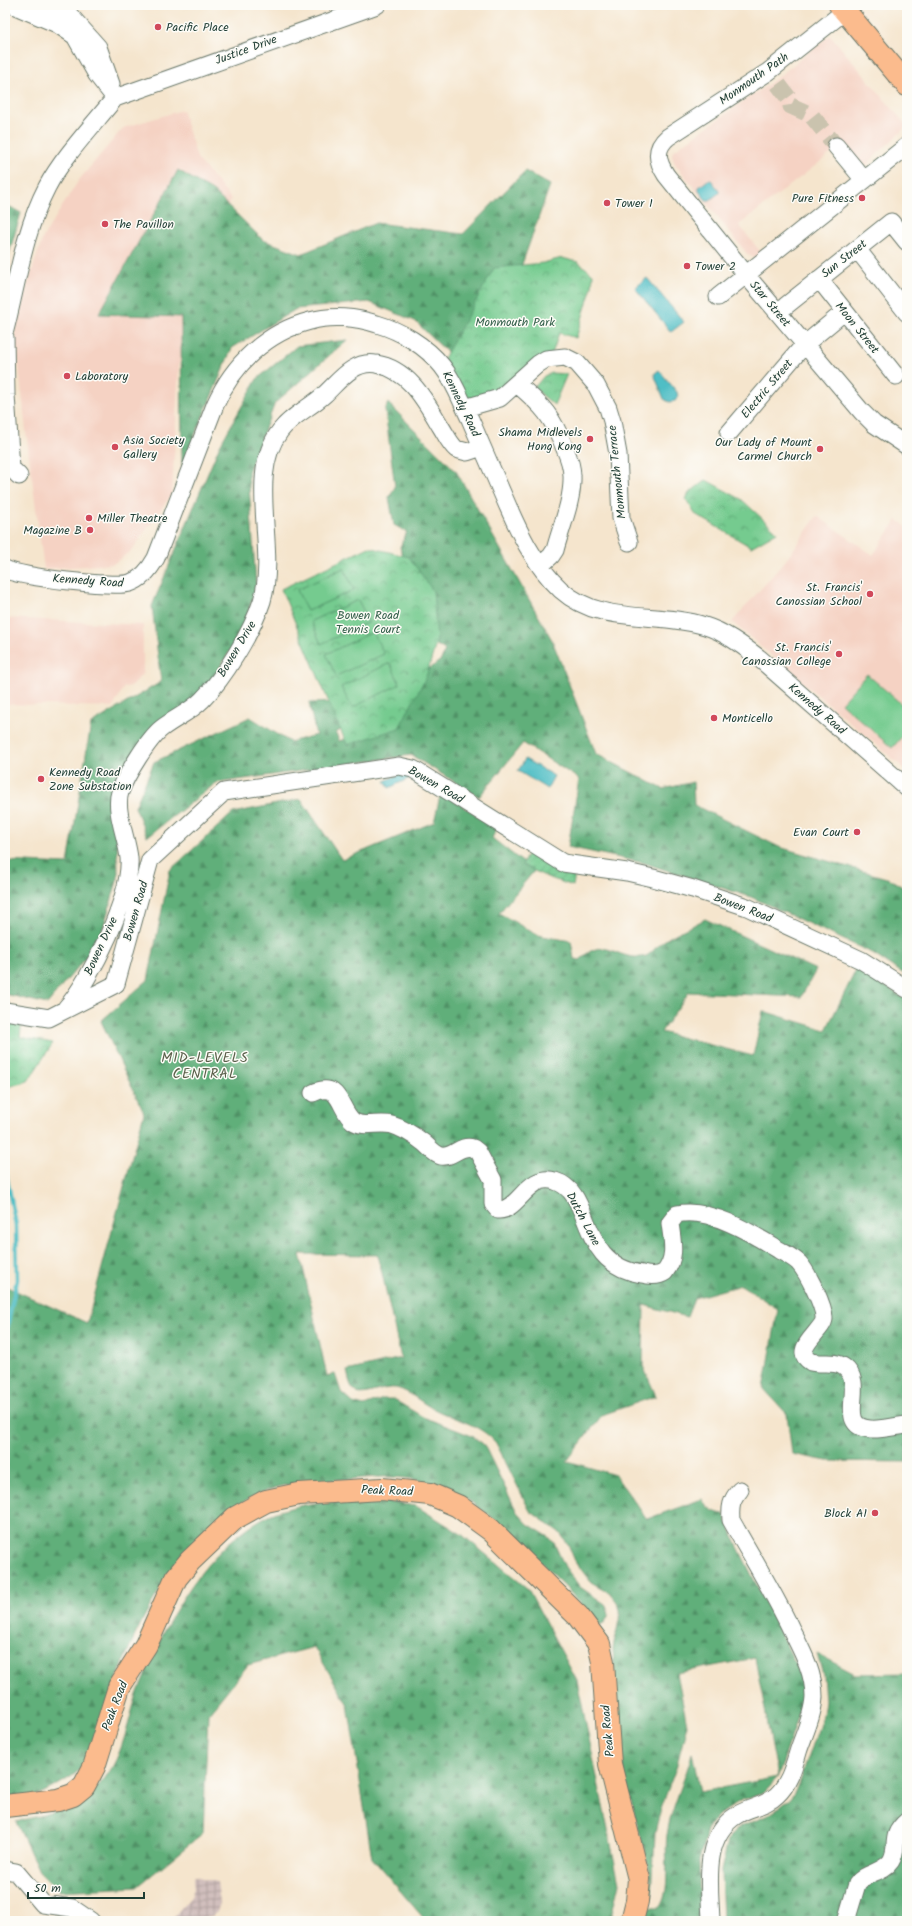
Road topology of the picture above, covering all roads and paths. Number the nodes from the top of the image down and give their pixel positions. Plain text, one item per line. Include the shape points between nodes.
1 (13, 5) edge
2 (47, 5) edge
3 (377, 5) edge
4 (842, 8) edge
5 (907, 85) edge
6 (115, 98) junction
7 (661, 145) joint
8 (836, 146) tunnel mouth
9 (907, 146) edge
10 (864, 180) junction
11 (907, 242) edge
12 (857, 249) junction
13 (746, 275) junction
14 (818, 280) junction
15 (718, 297) dead end
16 (778, 312) junction
17 (844, 312) junction
18 (907, 313) edge
19 (5, 330) edge
20 (5, 337) edge
21 (804, 345) junction
22 (896, 376) dead end
23 (517, 384) junction
24 (464, 408) junction
25 (729, 432) dead end
26 (907, 446) edge
27 (482, 447) junction
28 (19, 476) dead end
29 (629, 542) dead end
30 (540, 566) junction
31 (5, 569) edge
32 (907, 788) edge
33 (907, 989) edge
34 (5, 1011) edge
35 (62, 1012) junction
36 (313, 1093) dead end
37 (907, 1425) edge
38 (740, 1490) dead end
39 (5, 1806) edge
40 (907, 1821) edge
41 (5, 1870) edge
42 (91, 1921) edge
43 (632, 1921) edge
44 (711, 1921) edge
45 (846, 1921) edge

1 - 6 street via 57,24 75,36 97,75
2 - 6 street via 66,10 98,47
3 - 6 street, Justice Drive
4 - 5 main road
4 - 7 street, Monmouth Path via 773,78 668,137
6 - 19 street via 47,186 32,222
7 - 13 street, Star Street via 658,156 661,168
8 - 10 street
9 - 10 street
10 - 13 street
11 - 12 street, Sun Street via 891,222
12 - 14 street, Sun Street
12 - 18 street
13 - 15 street
13 - 16 street, Star Street
14 - 16 street, Sun Street
14 - 17 street, Moon Street
16 - 21 street, Star Street
17 - 21 street, Electric Street
17 - 22 street, Moon Street
20 - 28 street via 11,468
21 - 25 street, Electric Street
21 - 26 street, Star Street via 874,424
23 - 24 street, Monmouth Terrace via 496,401
23 - 29 street, Monmouth Terrace via 538,364 555,357 573,360 593,380 608,408 616,436 620,511
23 - 30 street via 549,414 571,467 571,489 555,550
24 - 27 street, Kennedy Road
24 - 31 street, Kennedy Road via 442,366 422,347 397,332 355,319 328,318 299,324 270,338 260,346 225,384 156,558 144,575 120,585 25,576
27 - 30 street, Kennedy Road via 521,536
27 - 35 street, Bowen Drive via 468,452 456,449 413,385 396,372 375,363 362,364 346,373 278,433 264,467 267,571 257,614 242,644 209,692 187,713 156,733 122,788 119,802 129,859 126,885 104,946 76,997
30 - 32 street, Kennedy Road via 560,589 586,607 703,625 735,640 759,658
33 - 35 street, Bowen Road via 861,960 747,907 694,889 628,872 563,863 406,767 224,792 150,860 116,984
34 - 35 street, Bowen Road via 49,1018
36 - 37 street, Dutch Lane via 324,1090 332,1092 340,1099 353,1121 363,1125 379,1122 394,1125 441,1156 445,1157 466,1146 473,1148 478,1152 493,1180 493,1204 498,1210 509,1208 538,1182 552,1180 562,1183 574,1197 591,1235 602,1252 614,1265 626,1271 654,1276 665,1272 671,1262 673,1249 670,1223 677,1214 698,1214 715,1218 761,1239 797,1261 809,1279 824,1318 821,1326 807,1343 805,1356 811,1362 836,1363 847,1370 854,1384 851,1412 854,1421 872,1429
38 - 44 street via 731,1502 731,1520 775,1597 806,1659 812,1677 814,1696 810,1721 785,1786 769,1802 730,1820 718,1835 710,1871
39 - 43 main road, Peak Road via 58,1800 72,1795 84,1786 94,1767 119,1687 146,1645 176,1578 235,1518 266,1501 299,1494 382,1489 430,1494 458,1506 491,1530 578,1616 599,1644 603,1662 610,1764 639,1879
40 - 45 street via 895,1836 890,1862 858,1884
41 - 42 street via 16,1872 43,1904 72,1908

